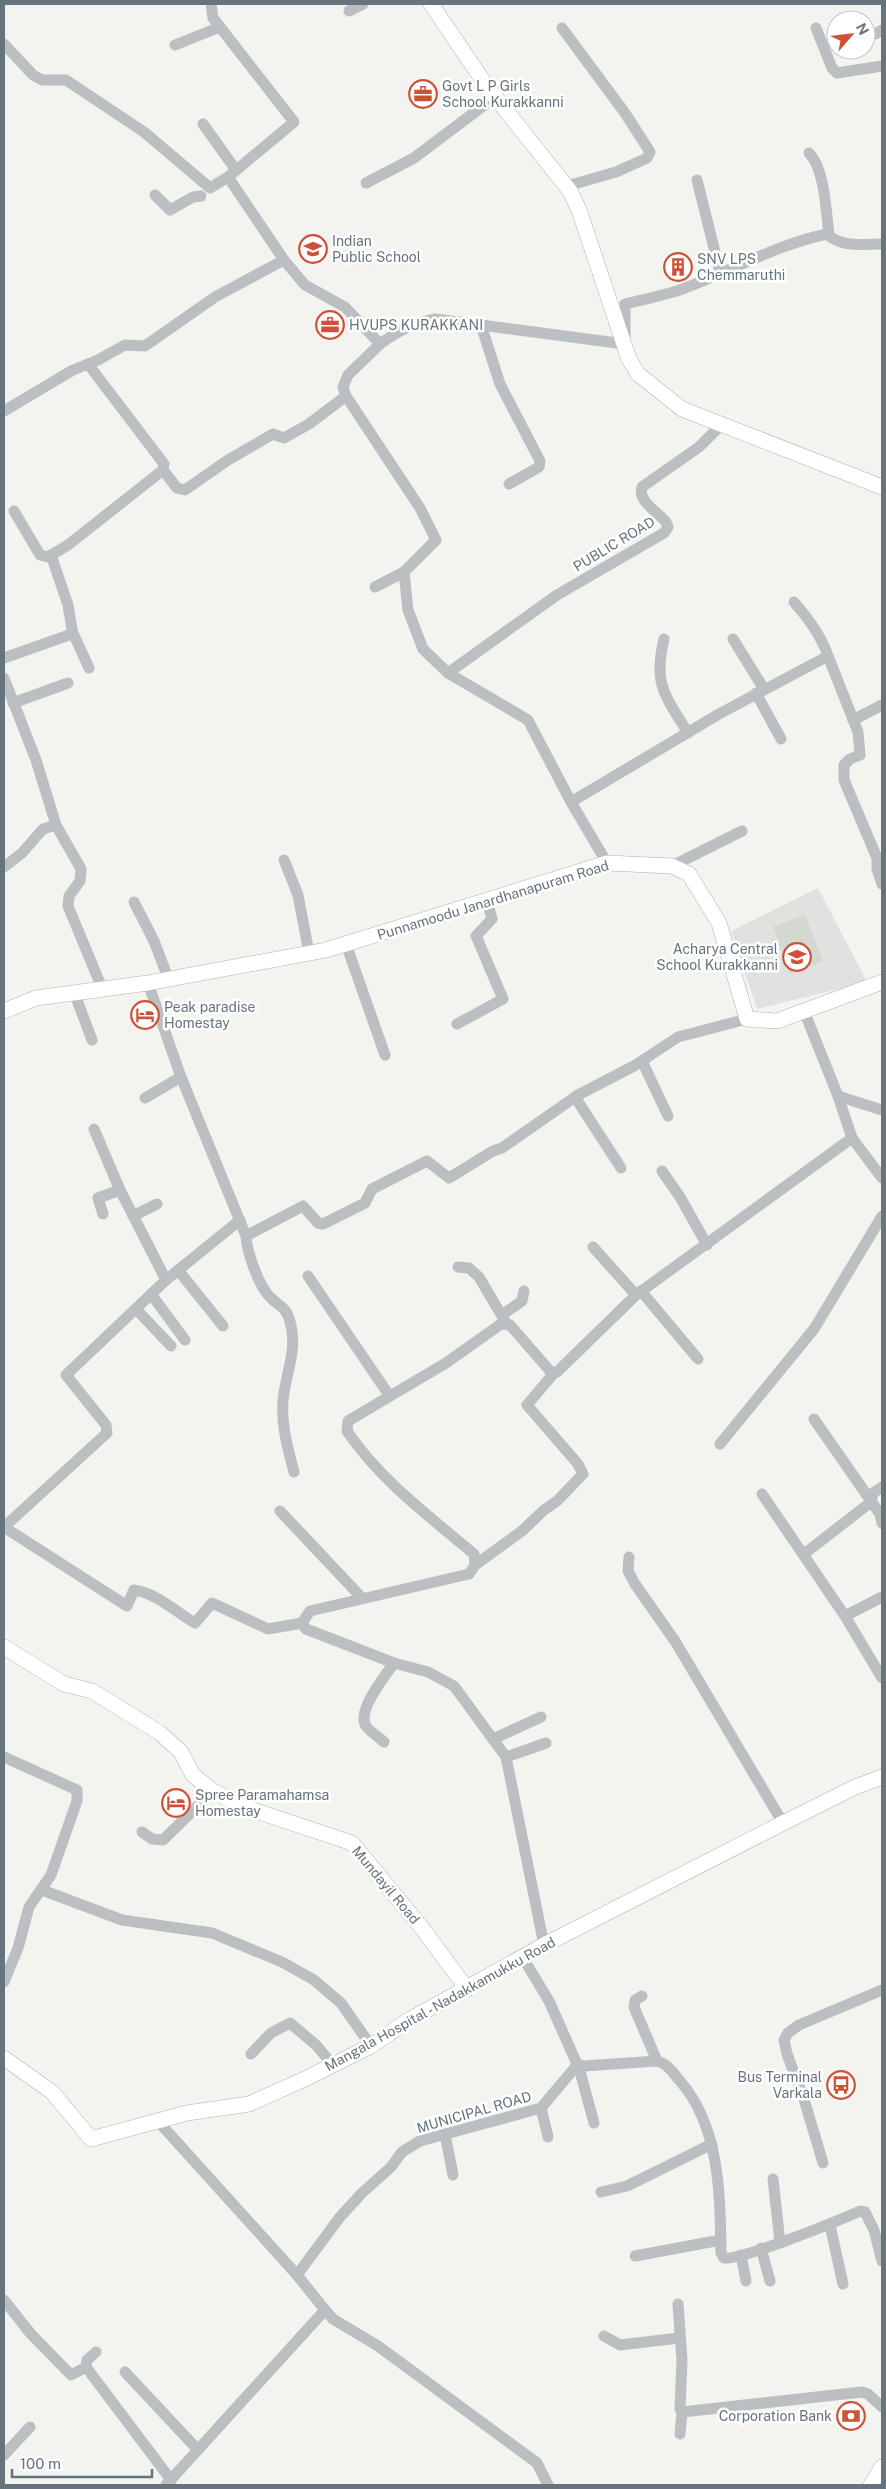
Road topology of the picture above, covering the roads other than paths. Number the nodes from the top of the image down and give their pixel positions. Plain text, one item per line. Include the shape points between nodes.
1 (211, 4) edge
2 (363, 4) edge
3 (431, 4) edge
4 (349, 11) dead end
5 (220, 27) junction
6 (562, 28) dead end
7 (816, 28) dead end
8 (4, 44) edge
9 (175, 45) dead end
10 (882, 66) edge
11 (495, 97) junction
12 (204, 124) dead end
13 (809, 153) dead end
14 (232, 173) junction
15 (697, 180) dead end
16 (366, 183) dead end
17 (567, 186) junction
18 (210, 188) junction
19 (155, 195) dead end
20 (828, 235) junction
21 (882, 244) edge
22 (284, 260) junction
23 (720, 272) junction
24 (481, 325) junction
25 (380, 344) junction
26 (625, 344) junction
27 (88, 364) junction
28 (346, 396) junction
29 (4, 411) edge
30 (722, 424) junction
31 (163, 470) junction
32 (509, 484) dead end
33 (882, 487) edge
34 (14, 511) dead end
35 (51, 555) junction
36 (404, 572) junction
37 (375, 587) dead end
38 (794, 602) dead end
39 (73, 635) junction
40 (664, 639) dead end
41 (733, 639) dead end
42 (828, 656) junction
43 (4, 658) edge
44 (89, 668) dead end
45 (448, 673) junction
46 (4, 678) edge
47 (68, 683) dead end
48 (760, 691) junction
49 (13, 702) junction
50 (882, 705) edge
51 (853, 720) junction
52 (688, 733) junction
53 (781, 739) dead end
54 (571, 802) junction
55 (56, 825) junction
56 (742, 831) dead end
57 (880, 856) edge
58 (284, 860) dead end
59 (607, 863) junction
60 (672, 866) junction
61 (4, 867) edge
62 (882, 884) edge
63 (488, 900) junction
64 (134, 902) dead end
65 (346, 944) junction
66 (309, 953) junction
67 (168, 978) junction
68 (882, 982) edge
69 (148, 983) junction
70 (102, 988) junction
71 (74, 992) junction
72 (4, 1011) edge
73 (804, 1011) junction
74 (747, 1019) junction
75 (457, 1024) dead end
76 (92, 1040) dead end
77 (384, 1055) dead end
78 (642, 1061) junction
79 (181, 1077) junction
80 (838, 1096) junction
81 (144, 1098) dead end
82 (575, 1098) junction
83 (882, 1110) edge
84 (668, 1116) dead end
85 (94, 1129) dead end
86 (852, 1138) junction
87 (621, 1168) dead end
88 (662, 1171) dead end
89 (882, 1178) edge
90 (120, 1190) junction
91 (157, 1204) dead end
92 (103, 1214) dead end
93 (133, 1216) junction
94 (882, 1216) edge
95 (240, 1220) junction
96 (246, 1236) junction
97 (706, 1245) junction
98 (593, 1247) dead end
99 (458, 1267) dead end
100 (178, 1270) junction
101 (308, 1276) dead end
102 (166, 1280) junction
103 (524, 1291) dead end
104 (638, 1293) junction
105 (151, 1294) junction
106 (136, 1309) junction
107 (504, 1319) junction
108 (223, 1326) dead end
109 (185, 1340) dead end
110 (171, 1346) dead end
111 (698, 1359) dead end
112 (554, 1373) junction
113 (389, 1395) junction
114 (814, 1419) dead end
115 (720, 1444) dead end
116 (294, 1472) dead end
117 (882, 1487) edge
118 (762, 1494) dead end
119 (871, 1502) junction
120 (280, 1511) dead end
121 (882, 1523) edge
122 (4, 1527) edge
123 (804, 1554) junction
124 (629, 1557) dead end
125 (475, 1565) junction
126 (882, 1597) edge
127 (362, 1598) junction
128 (845, 1616) junction
129 (302, 1623) junction
130 (4, 1647) edge
131 (394, 1663) junction
132 (882, 1678) edge
133 (541, 1716) dead end
134 (493, 1739) junction
135 (384, 1742) dead end
136 (546, 1743) dead end
137 (506, 1757) junction
138 (4, 1758) edge
139 (882, 1777) edge
140 (214, 1791) junction
141 (783, 1823) junction
142 (142, 1832) dead end
143 (42, 1890) junction
144 (544, 1945) junction
145 (523, 1958) junction
146 (4, 1982) edge
147 (467, 1989) junction
148 (882, 1990) edge
149 (642, 1996) dead end
150 (371, 2046) junction
151 (251, 2054) dead end
152 (4, 2058) edge
153 (658, 2061) junction
154 (578, 2064) junction
155 (333, 2065) junction
156 (541, 2108) junction
157 (157, 2120) junction
158 (594, 2123) dead end
159 (445, 2134) junction
160 (548, 2137) dead end
161 (712, 2144) junction
162 (823, 2163) dead end
163 (453, 2175) dead end
164 (773, 2179) dead end
165 (600, 2192) dead end
166 (830, 2224) junction
167 (721, 2240) junction
168 (780, 2242) junction
169 (761, 2248) junction
170 (741, 2255) junction
171 (635, 2256) dead end
172 (882, 2261) edge
173 (297, 2275) junction
174 (770, 2281) dead end
175 (746, 2282) dead end
176 (843, 2284) dead end
177 (4, 2300) edge
178 (678, 2304) dead end
179 (325, 2310) junction
180 (604, 2336) dead end
181 (679, 2338) junction
182 (96, 2352) dead end
183 (86, 2366) junction
184 (125, 2372) dead end
185 (882, 2407) edge
186 (682, 2412) junction
187 (30, 2427) dead end
188 (680, 2434) dead end
189 (198, 2450) junction
190 (4, 2455) edge
191 (882, 2467) edge
192 (168, 2483) edge
193 (548, 2485) edge
194 (871, 2485) edge

1 - 5 street via 213,18
2 - 4 street
3 - 11 main road
5 - 9 street
5 - 14 street via 294,122
6 - 17 street via 650,152 648,158 616,172
7 - 10 street via 837,73
8 - 18 street via 33,76 42,80 66,80 144,132
11 - 16 street via 414,158
11 - 17 main road
12 - 14 street
13 - 20 street via 814,158 824,190
14 - 18 street
14 - 22 street
15 - 23 street
17 - 26 main road via 579,210
18 - 19 street via 198,198 193,197 170,210
20 - 21 street via 845,244
20 - 23 street via 794,243
22 - 25 street via 305,285 345,307
22 - 27 street via 215,297 145,346 125,345
23 - 26 street via 677,291 625,304
24 - 25 street via 435,319 418,322
24 - 26 street
24 - 32 street via 500,384 540,461 538,467
25 - 28 street via 348,375 343,386
26 - 30 main road via 635,370 656,389 682,409
27 - 29 street
27 - 31 street via 164,464
28 - 31 street via 310,424 284,438 273,434 185,490 177,488
28 - 36 street via 420,508 436,540
30 - 33 main road
30 - 45 street, PUBLIC ROAD via 698,447 642,487 643,499 666,522 668,527 664,533 557,595
31 - 35 street
34 - 35 street via 40,555
35 - 39 street via 72,618
36 - 37 street
36 - 45 street via 408,610 418,640 426,654
38 - 42 street via 811,622
39 - 43 street
39 - 44 street
40 - 52 street via 660,656 661,686
41 - 48 street
42 - 48 street
42 - 51 street
45 - 54 street via 528,720
46 - 49 street
47 - 49 street
48 - 52 street
48 - 53 street
49 - 55 street via 36,760
50 - 51 street
51 - 57 street via 858,732 860,755 844,765 844,780
52 - 54 street
54 - 59 street
55 - 61 street via 44,829
55 - 70 street via 81,869 80,881 69,896 68,906
56 - 60 street
57 - 62 street via 877,869
58 - 66 street via 298,895
59 - 60 main road, Punnamoodu Janardhanapuram Road
59 - 63 main road, Punnamoodu Janardhanapuram Road
60 - 74 main road via 689,874 719,923
63 - 65 main road, Punnamoodu Janardhanapuram Road
63 - 75 street via 492,918 476,938 503,999
64 - 67 street
65 - 66 main road, Punnamoodu Janardhanapuram Road
65 - 77 street
66 - 67 main road, Punnamoodu Janardhanapuram Road
67 - 69 main road, Punnamoodu Janardhanapuram Road
68 - 73 main road
69 - 70 main road, Punnamoodu Janardhanapuram Road
69 - 79 street
70 - 71 main road, Punnamoodu Janardhanapuram Road
71 - 72 main road, Punnamoodu Janardhanapuram Road via 36,998
71 - 76 street
73 - 74 main road via 777,1022
73 - 80 street
74 - 78 street via 678,1037
78 - 82 street
78 - 84 street
79 - 81 street
79 - 95 street
80 - 83 street
80 - 86 street
82 - 87 street
82 - 96 street via 502,1148 449,1178 427,1161 372,1189 365,1202 323,1224 303,1206
85 - 90 street
86 - 89 street
86 - 97 street
88 - 97 street
90 - 92 street via 98,1198
90 - 93 street
91 - 93 street
93 - 102 street
94 - 115 street via 814,1329
95 - 96 street
95 - 100 street
96 - 116 street via 246,1250 270,1296 283,1306 289,1317 295,1344 283,1401 283,1430
97 - 104 street
98 - 104 street
99 - 107 street via 474,1271
100 - 102 street
100 - 108 street
101 - 113 street
102 - 105 street
103 - 107 street via 522,1301
104 - 111 street
104 - 112 street
105 - 106 street
105 - 109 street
106 - 110 street
106 - 122 street via 66,1375 108,1433
107 - 112 street
107 - 113 street via 439,1367
112 - 125 street via 527,1405 583,1474 522,1531
113 - 125 street via 348,1421 346,1432 386,1478 474,1554
114 - 119 street
117 - 119 street via 873,1493
118 - 123 street
119 - 121 street
119 - 123 street
120 - 127 street
122 - 129 street via 127,1606 134,1590 158,1598 195,1623 212,1603 268,1629
123 - 128 street
124 - 141 street via 628,1571 635,1584 674,1641
125 - 127 street via 469,1574
126 - 128 street
127 - 129 street via 310,1611
128 - 132 street
129 - 131 street via 306,1628
130 - 140 main road, Mundayil Road via 64,1684 92,1691 160,1733 181,1752 193,1775
131 - 134 street via 428,1672 454,1686
131 - 135 street via 367,1705 363,1717 366,1726
133 - 134 street
134 - 137 street
136 - 137 street
137 - 144 street
138 - 143 street via 77,1790 77,1801 56,1863
139 - 141 main road, Mangala Hospital - Nadakkamukku Road
140 - 142 street via 163,1840 152,1839
140 - 147 main road, Mundayil Road via 244,1807 352,1843
141 - 144 main road, Mangala Hospital - Nadakkamukku Road
143 - 146 street via 29,1907 18,1948
143 - 150 street via 122,1920 212,1933 282,1962 314,1980 341,2003
144 - 145 main road, Mangala Hospital - Nadakkamukku Road
145 - 147 main road, Mangala Hospital - Nadakkamukku Road
145 - 154 street
147 - 150 main road, Mangala Hospital - Nadakkamukku Road via 406,2021
148 - 162 street via 799,2025 784,2040
149 - 153 street via 635,2000 634,2007
150 - 155 main road, Mangala Hospital - Nadakkamukku Road
151 - 155 street via 266,2036 290,2023
152 - 157 main road, Mangala Hospital - Nadakkamukku Road via 52,2092 91,2139
153 - 154 street
153 - 161 street via 668,2066 689,2091 701,2110
154 - 156 street, MUNICIPAL ROAD
154 - 158 street
155 - 157 main road, Mangala Hospital - Nadakkamukku Road via 249,2104
156 - 159 street, MUNICIPAL ROAD
156 - 160 street
157 - 173 street
159 - 163 street
159 - 173 street, MUNICIPAL ROAD via 420,2141 402,2152 340,2217
161 - 165 street via 627,2186
161 - 167 street
164 - 168 street
166 - 168 street
166 - 172 street via 860,2211 865,2212 874,2230
166 - 176 street
167 - 170 street via 724,2258
167 - 171 street
168 - 169 street
169 - 170 street
169 - 174 street
170 - 175 street
173 - 179 street
177 - 183 street via 30,2333 72,2375
178 - 181 street
179 - 189 street
179 - 193 street via 537,2463
180 - 181 street via 620,2345
181 - 186 street
182 - 183 street via 87,2360
183 - 192 street
184 - 189 street
185 - 186 street via 868,2394 860,2392
186 - 188 street
187 - 190 street
189 - 192 street
191 - 194 main road

